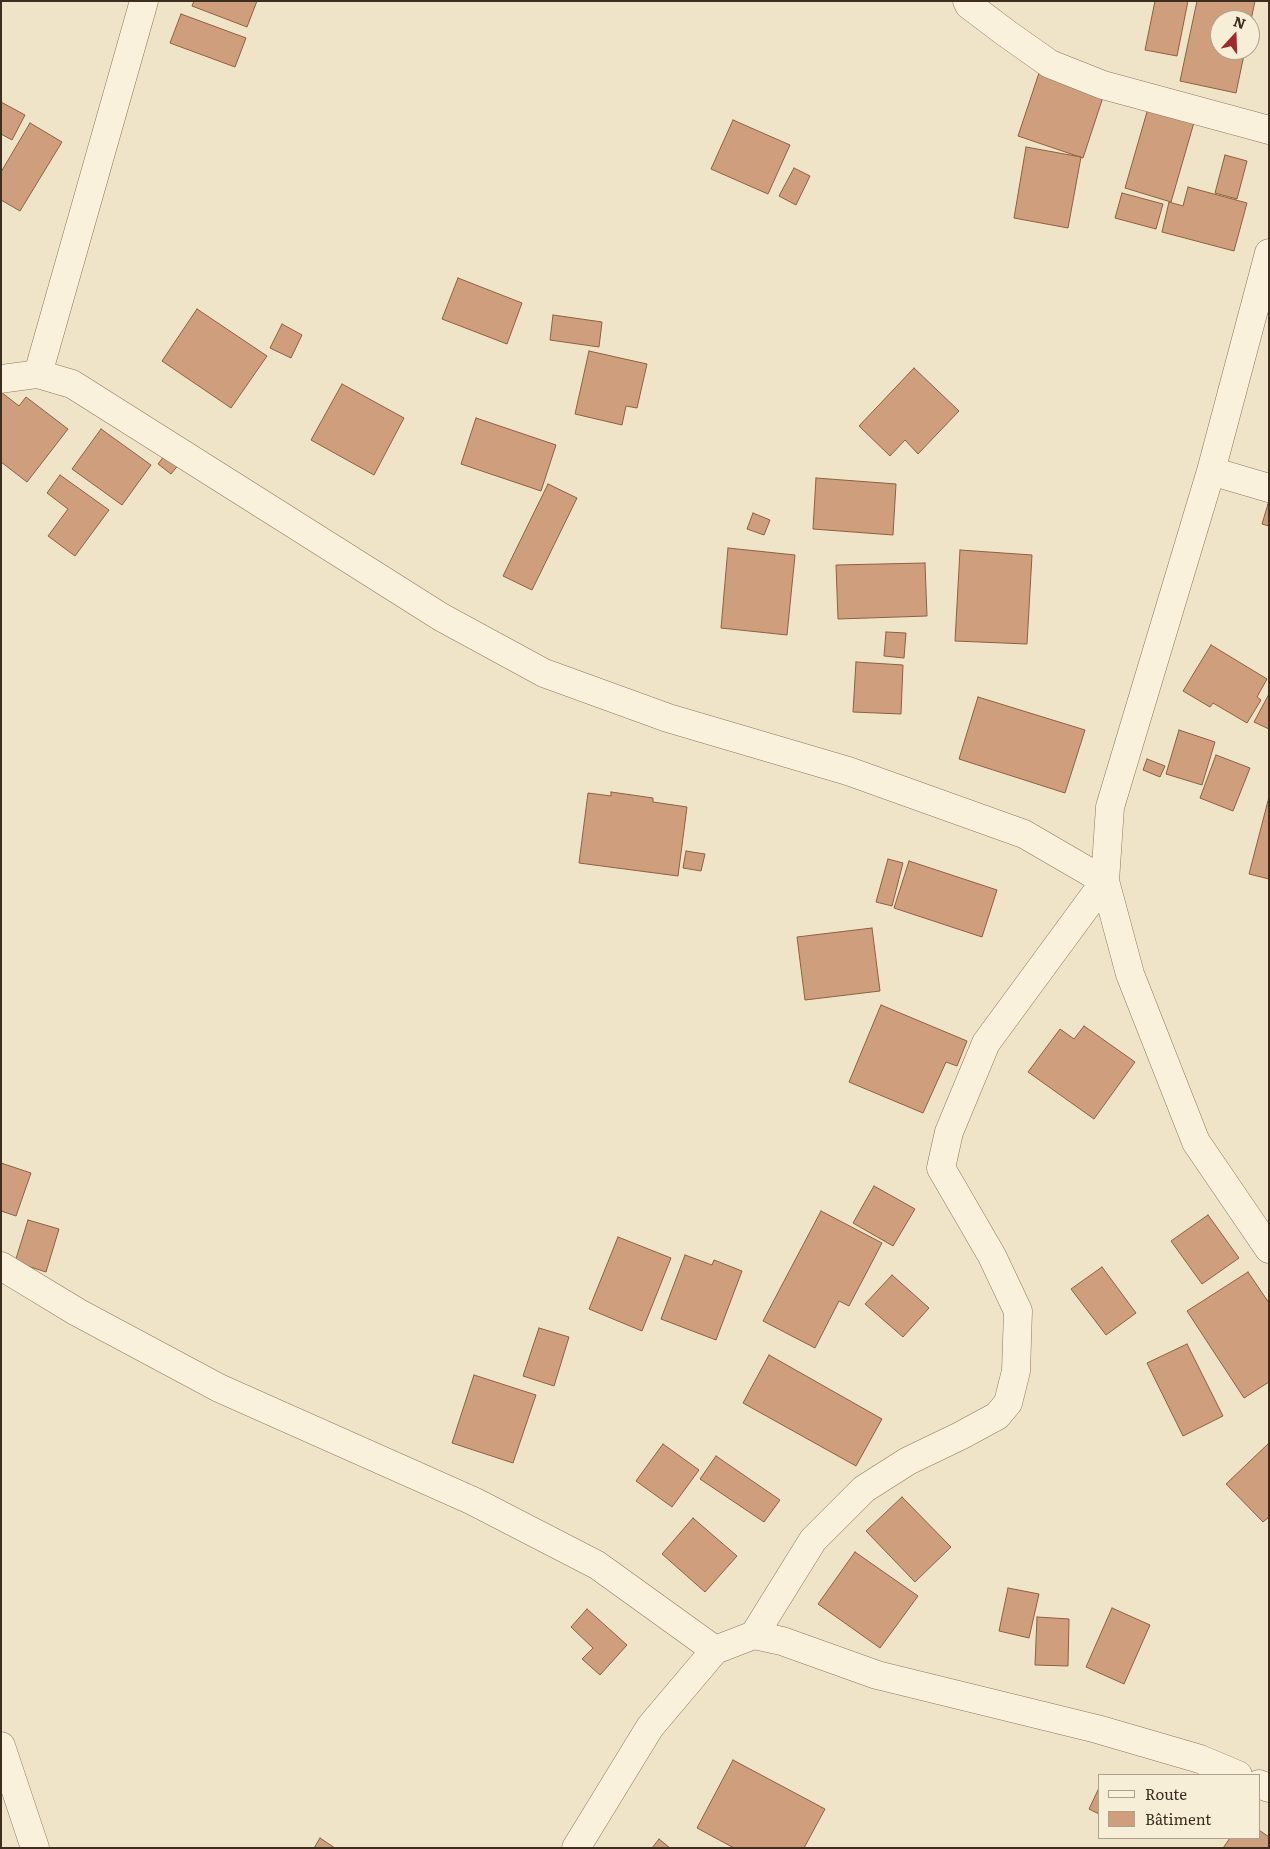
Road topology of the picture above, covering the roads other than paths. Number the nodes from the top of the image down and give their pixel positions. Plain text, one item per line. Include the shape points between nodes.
1 (144, 1) edge
2 (967, 1) edge
3 (1269, 130) edge
4 (1269, 253) edge
5 (38, 374) junction
6 (1, 379) edge
7 (1211, 471) junction
8 (1269, 488) edge
9 (1105, 881) junction
10 (1269, 1249) edge
11 (1, 1266) edge
12 (754, 1634) junction
13 (715, 1650) junction
14 (1, 1746) edge
15 (1236, 1774) edge
16 (35, 1848) edge
17 (576, 1848) edge

1 - 5 street
2 - 3 street via 1050,64 1102,85
4 - 7 street
5 - 6 street
5 - 9 street via 72,384 442,617 544,673 668,718 848,771 1024,834
7 - 8 street
7 - 9 street via 1110,807
9 - 10 street via 1130,974 1196,1142
9 - 12 street via 986,1043 949,1132 941,1168 992,1256 1018,1311 1016,1371 1008,1403 997,1416 908,1461 864,1489 813,1540
11 - 13 street via 77,1312 219,1388 474,1501 597,1565
12 - 13 street
12 - 15 street via 877,1675 1097,1729 1200,1759
13 - 17 street via 650,1726
14 - 16 street

